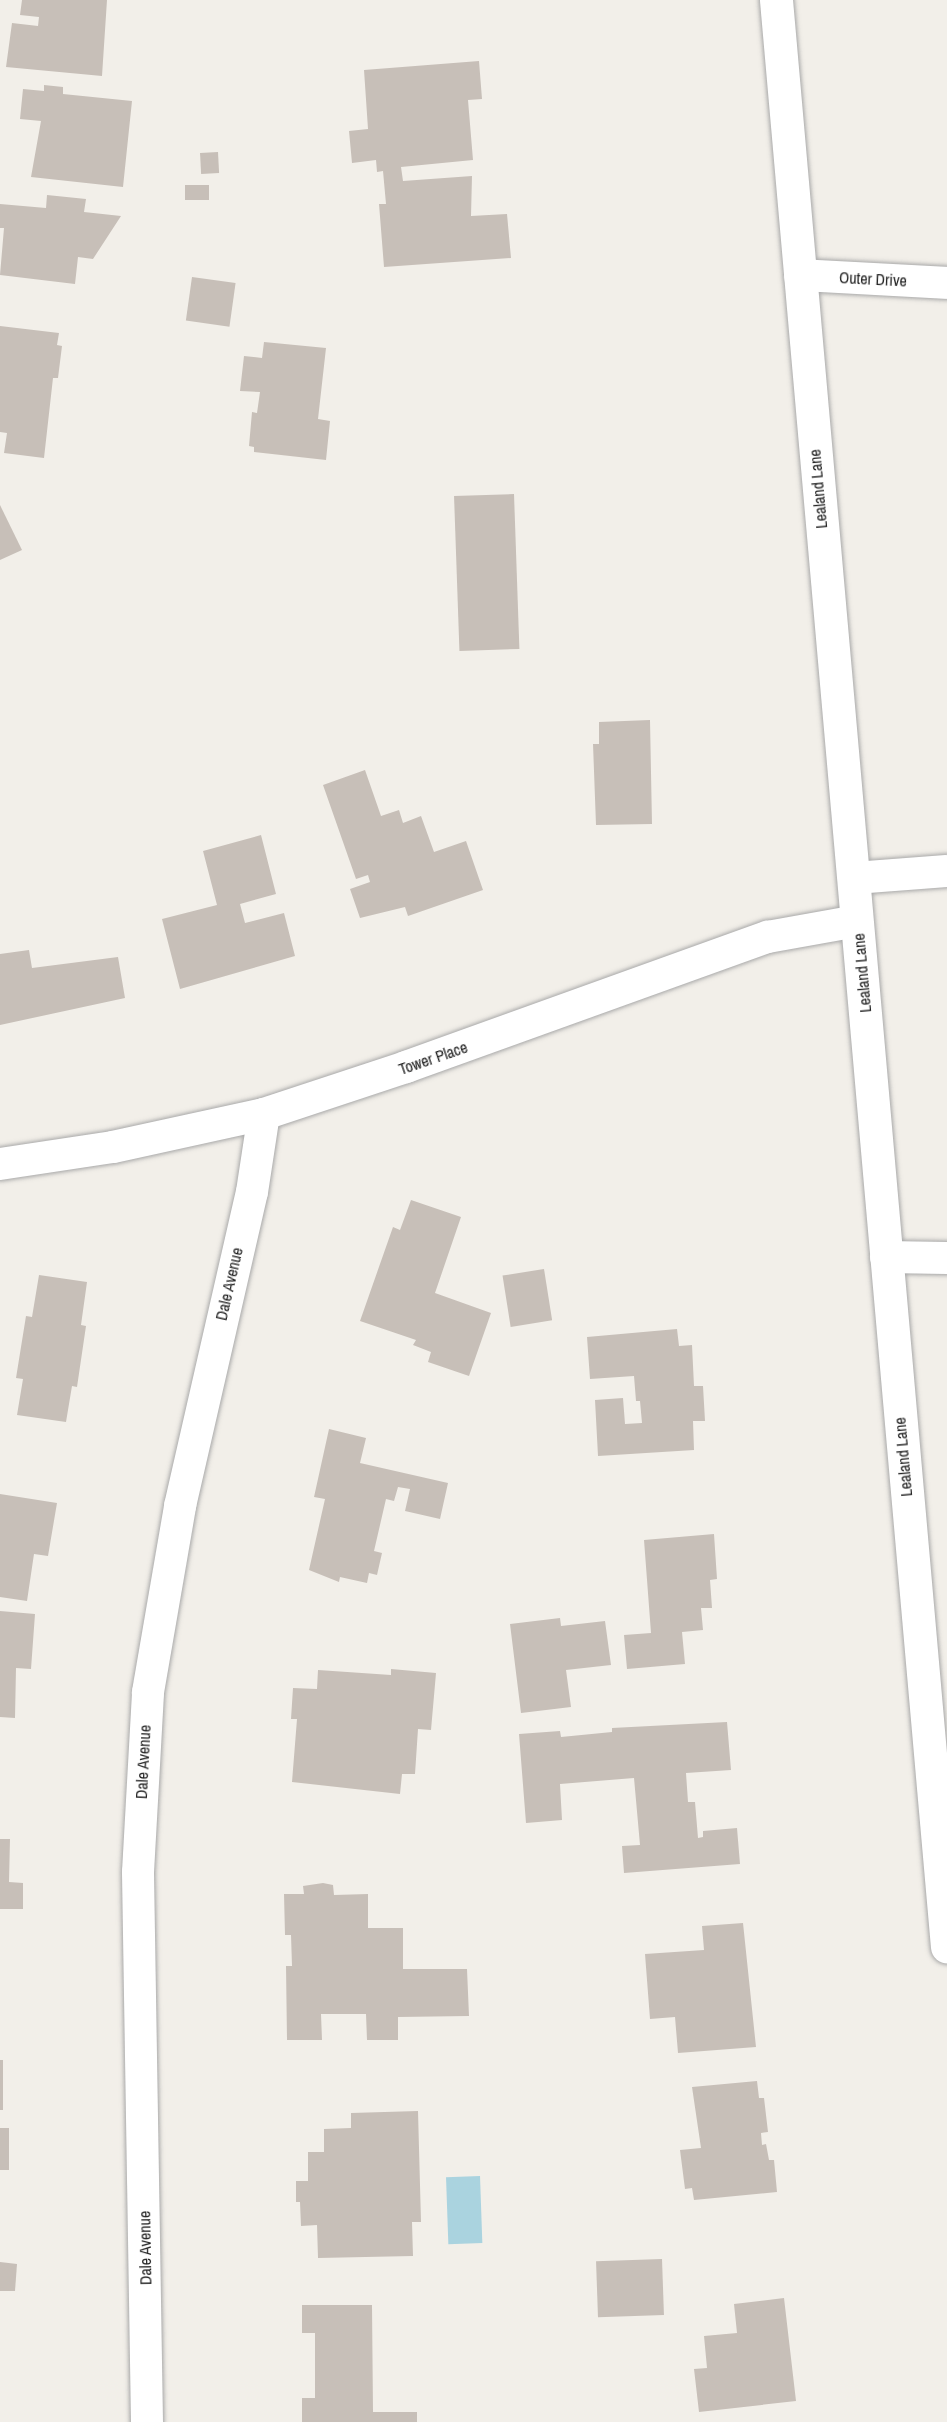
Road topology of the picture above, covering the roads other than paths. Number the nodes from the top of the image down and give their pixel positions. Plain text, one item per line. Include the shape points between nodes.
1 (776, 0) edge
2 (800, 275) junction
3 (947, 283) edge
4 (947, 871) edge
5 (854, 878) junction
6 (857, 921) junction
7 (264, 1114) junction
8 (0, 1164) edge
9 (886, 1257) junction
10 (947, 1258) edge
11 (947, 1947) edge
12 (147, 2422) edge

1 - 2 street, Lealand Lane
2 - 3 street, Outer Drive
2 - 5 street, Lealand Lane
4 - 5 street
5 - 6 street, Lealand Lane
6 - 7 street, Tower Place via 768,938
6 - 9 street, Lealand Lane
7 - 8 street, Tower Place via 113,1147
7 - 12 street, Dale Avenue via 252,1192 180,1506 148,1692 138,1872
9 - 10 street
9 - 11 street, Lealand Lane

